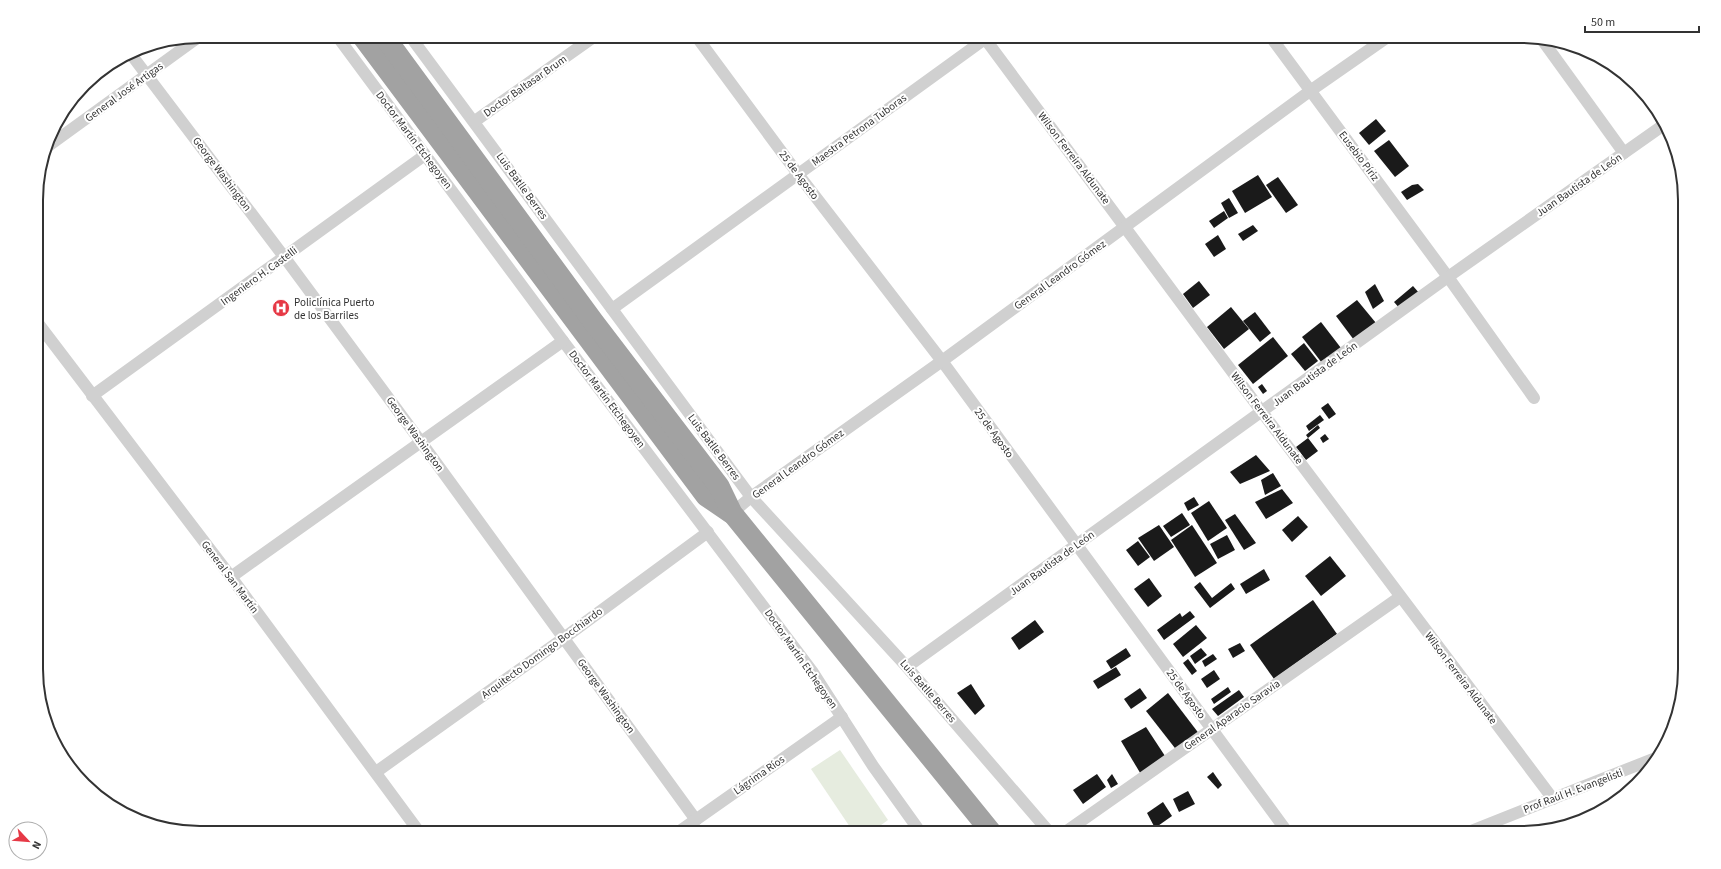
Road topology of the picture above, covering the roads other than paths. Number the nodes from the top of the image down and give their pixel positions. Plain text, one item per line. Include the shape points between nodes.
1 (190, 43) edge
2 (342, 43) edge
3 (367, 43) edge
4 (389, 43) edge
5 (415, 43) edge
6 (586, 43) edge
7 (701, 43) edge
8 (978, 43) edge
9 (990, 43) edge
10 (1275, 43) edge
11 (1379, 43) edge
12 (1546, 45) edge
13 (134, 58) edge
14 (147, 75) junction
15 (1310, 91) junction
16 (474, 121) junction
17 (1660, 127) edge
18 (54, 143) edge
19 (1624, 153) junction
20 (425, 155) junction
21 (798, 174) junction
22 (1126, 227) junction
23 (285, 258) junction
24 (1448, 277) junction
25 (612, 309) junction
26 (43, 330) edge
27 (563, 341) junction
28 (942, 361) junction
29 (92, 396) junction
30 (1534, 398) dead end
31 (1262, 412) junction
32 (422, 442) junction
33 (752, 497) junction
34 (732, 513) junction
35 (708, 532) junction
36 (1077, 544) junction
37 (230, 577) junction
38 (1400, 597) junction
39 (564, 638) junction
40 (907, 667) junction
41 (842, 717) junction
42 (1212, 729) junction
43 (1649, 761) edge
44 (376, 772) junction
45 (1553, 799) junction
46 (696, 820) junction
47 (415, 826) edge
48 (687, 826) edge
49 (916, 826) edge
50 (986, 826) edge
51 (1044, 826) edge
52 (1074, 826) edge
53 (1283, 826) edge
54 (1484, 826) edge

1 - 14 street, General José Artigas
2 - 20 street, Doctor Martín Etchegoyen
3 - 34 highway via 706,496
4 - 34 highway via 593,321 718,486
5 - 16 street, Luis Batlle Berres
6 - 16 street, Doctor Baltasar Brum
7 - 21 street, 25 de Agosto
8 - 21 street, Maestra Petrona Tuboras
9 - 22 street, Wilson Ferreira Aldunate
10 - 15 street, Eusebio Píriz
11 - 15 street, General Leandro Gómez
12 - 19 street
13 - 14 street, George Washington
14 - 18 street, General José Artigas
14 - 23 street, George Washington
15 - 22 street, General Leandro Gómez
15 - 24 street, Eusebio Píriz
16 - 25 street, Luis Batlle Berres
17 - 19 street, Juan Bautista de León
19 - 24 street, Juan Bautista de León
20 - 23 street, Ingeniero H. Castelli
20 - 27 street, Doctor Martín Etchegoyen
21 - 25 street, Maestra Petrona Tuboras
21 - 28 street, 25 de Agosto
22 - 28 street, General Leandro Gómez
22 - 31 street, Wilson Ferreira Aldunate
23 - 29 street, Ingeniero H. Castelli
23 - 32 street, George Washington
24 - 30 street, Eusebio Píriz
24 - 31 street, Juan Bautista de León
25 - 33 street, Luis Batlle Berres
26 - 29 street, General San Martín
27 - 32 street
27 - 35 street, Doctor Martín Etchegoyen
28 - 33 street, General Leandro Gómez
28 - 36 street, 25 de Agosto
29 - 37 street, General San Martín
31 - 36 street, Juan Bautista de León
31 - 38 street, Wilson Ferreira Aldunate
32 - 37 street
32 - 39 street, George Washington
33 - 34 street, General Leandro Gómez
33 - 40 street, Luis Batlle Berres
34 - 50 highway
35 - 39 street, Arquitecto Domingo Bocchiardo
35 - 41 street, Doctor Martín Etchegoyen via 812,671
36 - 40 street, Juan Bautista de León
36 - 42 street, 25 de Agosto
37 - 44 street, General San Martín
38 - 42 street, General Aparacio Saravia
38 - 45 street, Wilson Ferreira Aldunate
39 - 44 street, Arquitecto Domingo Bocchiardo
39 - 46 street, George Washington
40 - 51 street, Luis Batlle Berres
41 - 46 street, Lágrima Ríos
41 - 49 street, Doctor Martín Etchegoyen
42 - 52 street, General Aparacio Saravia
42 - 53 street, 25 de Agosto
43 - 45 street, Prof Raúl H. Evangelisti
44 - 47 street, General San Martín
45 - 54 street, Prof Raúl H. Evangelisti
46 - 48 street, Lágrima Ríos

